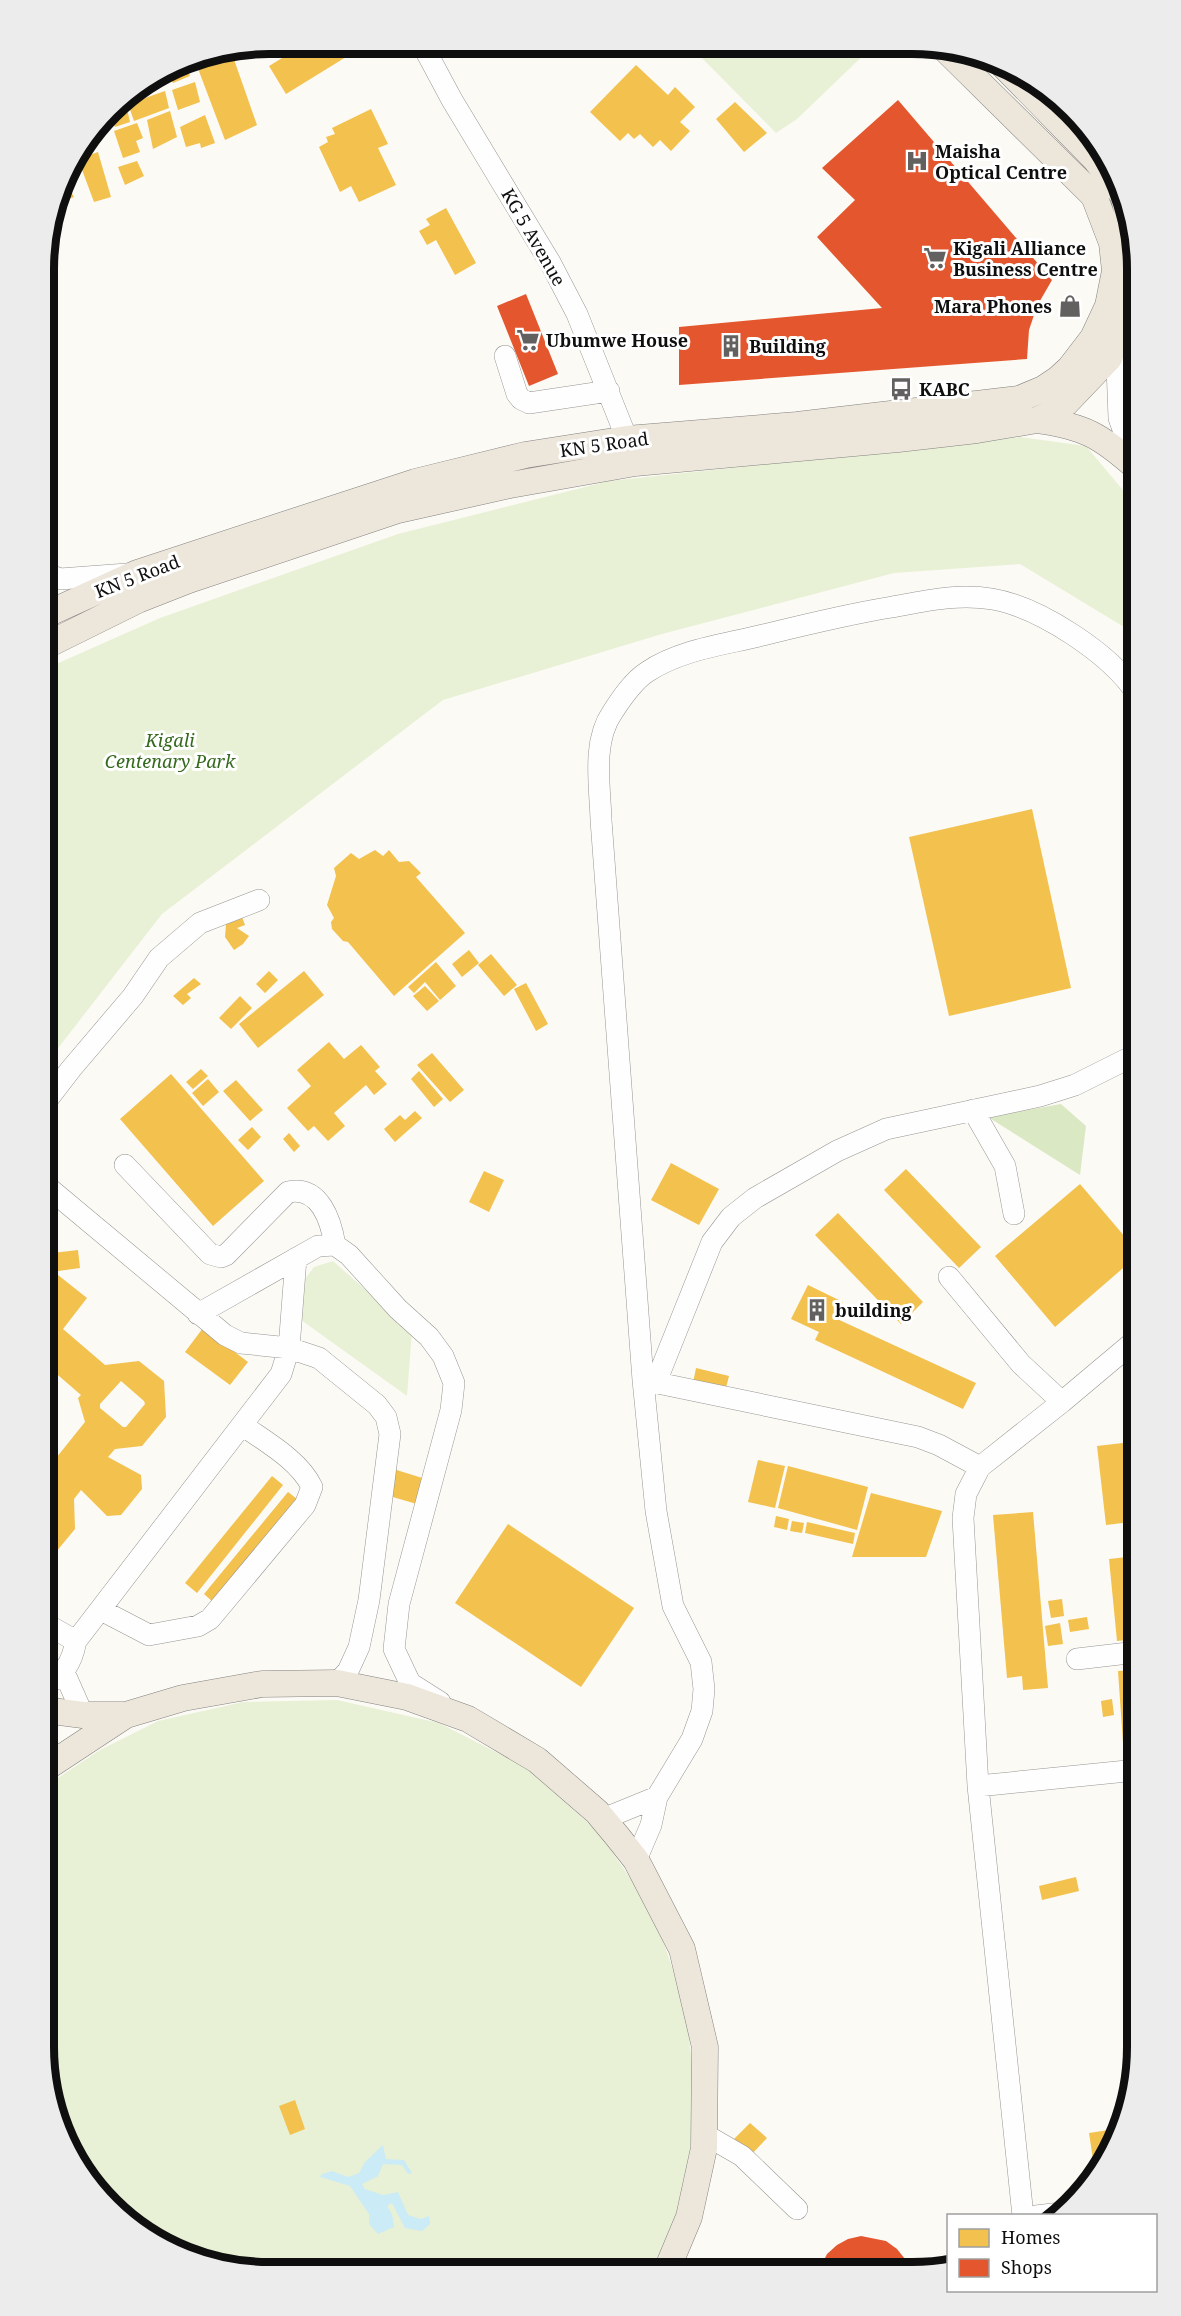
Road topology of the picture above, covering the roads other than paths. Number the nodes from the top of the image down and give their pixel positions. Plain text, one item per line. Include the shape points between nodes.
1 (427, 54) edge
2 (954, 58) edge
3 (1021, 84) edge
4 (1101, 167) edge
5 (1127, 306) edge
6 (1127, 330) edge
7 (505, 356) dead end
8 (609, 390) junction
9 (1037, 420) junction
10 (627, 439) junction
11 (1127, 441) edge
12 (1127, 461) edge
13 (137, 573) junction
14 (54, 577) edge
15 (54, 611) edge
16 (54, 642) edge
17 (1127, 684) edge
18 (259, 900) dead end
19 (1127, 1059) edge
20 (54, 1092) edge
21 (973, 1110) junction
22 (125, 1165) dead end
23 (54, 1202) edge
24 (1014, 1214) dead end
25 (335, 1245) junction
26 (296, 1258) junction
27 (949, 1277) dead end
28 (198, 1314) junction
29 (1127, 1347) edge
30 (289, 1348) junction
31 (649, 1381) junction
32 (1062, 1402) junction
33 (242, 1425) junction
34 (980, 1467) junction
35 (101, 1610) junction
36 (54, 1629) edge
37 (76, 1641) junction
38 (1127, 1653) edge
39 (1077, 1659) dead end
40 (64, 1672) junction
41 (54, 1680) edge
42 (337, 1683) junction
43 (54, 1711) edge
44 (83, 1715) junction
45 (126, 1715) junction
46 (468, 1719) junction
47 (54, 1762) edge
48 (1127, 1771) edge
49 (978, 1786) junction
50 (657, 1797) junction
51 (597, 1812) junction
52 (636, 1860) junction
53 (704, 2134) junction
54 (797, 2209) dead end
55 (1023, 2214) edge
56 (670, 2262) edge

1 - 8 street, KG 5 Avenue via 551,264
2 - 10 main road, KN 5 Road via 1094,196 1112,243 1115,271 1108,306 1088,346 1070,368 1043,389 1019,399 796,425
3 - 4 main road
5 - 9 main road via 1109,358 1066,402
6 - 11 street via 1117,366 1119,418
7 - 8 street via 517,394 529,403
8 - 10 street, KG 5 Avenue
9 - 12 main road via 1077,427 1097,436
9 - 16 main road, KN 5 Road via 920,436 635,463 398,510 189,580
10 - 13 main road, KN 5 Road via 525,455 415,482
13 - 14 street
13 - 15 main road, KN 5 Road
17 - 31 street via 1098,655 1052,620 1015,604 955,597 860,611 696,650 646,672 610,715 602,734 601,820
18 - 20 street via 200,923 159,958
19 - 21 street via 1075,1085
21 - 24 street via 1005,1166
21 - 31 street via 885,1129 816,1162 731,1217 712,1242
22 - 25 street via 210,1254 226,1255 288,1192 298,1190 307,1192 326,1211
23 - 28 street
25 - 26 street via 318,1246
25 - 46 street via 429,1337 443,1356 454,1383 451,1410 399,1604 394,1649 410,1683
26 - 28 street
26 - 30 street
27 - 32 street via 1021,1364
28 - 30 street via 242,1343
29 - 32 street
30 - 33 street via 281,1374
30 - 42 street via 319,1358 376,1405 386,1417 390,1434 365,1619 359,1647 348,1671
31 - 34 street via 918,1437
31 - 50 street via 656,1511 673,1606 701,1662 704,1689 702,1711 692,1739
32 - 34 street
33 - 35 street
33 - 35 street via 307,1476 312,1487 305,1505 210,1619 198,1626 149,1635
34 - 49 street via 966,1494 963,1518
35 - 37 street
36 - 37 street
37 - 40 street
38 - 39 street
40 - 41 street
40 - 44 street
42 - 45 main road via 262,1684 183,1698
42 - 46 main road via 407,1697
43 - 44 main road
44 - 45 main road
45 - 47 main road
46 - 51 main road via 537,1760
48 - 49 street
49 - 55 street
50 - 51 street via 603,1819
50 - 52 street
51 - 52 main road
52 - 53 main road via 682,1949 705,2047
53 - 54 street via 742,2156
53 - 56 main road via 689,2217

